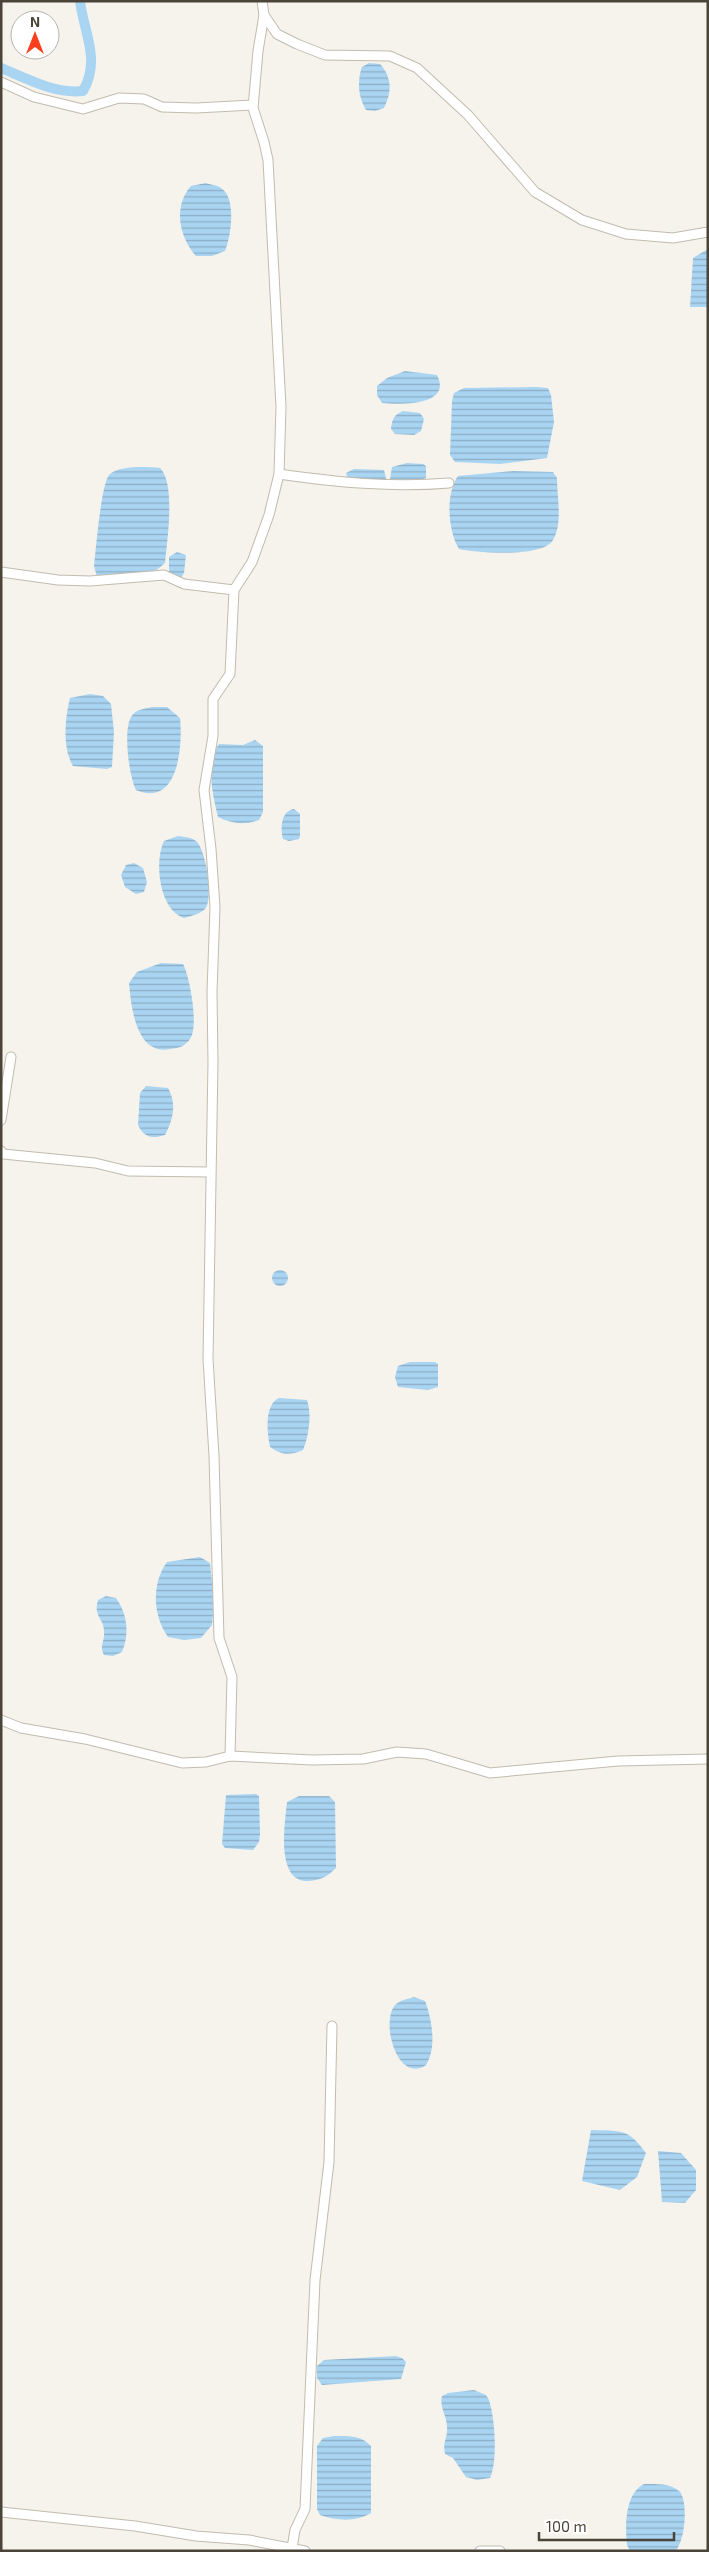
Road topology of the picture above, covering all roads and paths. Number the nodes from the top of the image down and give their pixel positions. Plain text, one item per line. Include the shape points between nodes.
1 (262, 1) edge
2 (264, 15) junction
3 (1, 82) edge
4 (253, 105) junction
5 (708, 232) edge
6 (279, 474) junction
7 (449, 483) dead end
8 (1, 572) edge
9 (234, 590) junction
10 (11, 1057) dead end
11 (1, 1120) edge
12 (1, 1150) edge
13 (210, 1172) junction
14 (1, 1720) edge
15 (230, 1756) junction
16 (708, 1759) edge
17 (332, 2026) dead end
18 (1, 2512) edge
19 (292, 2548) junction
20 (306, 2551) edge
21 (480, 2551) edge
22 (500, 2551) edge

1 - 2 street
2 - 4 street
2 - 5 street via 277,34 318,52 390,56 417,68 468,114 535,192 582,220 626,234 673,238
3 - 4 street via 34,96 83,109 119,98 144,99 162,107
4 - 6 street via 268,160 282,407
6 - 7 street via 340,482 414,486
6 - 9 street via 269,516 252,562
8 - 9 street via 90,581 164,576 184,584
9 - 13 street via 230,674 213,700 214,736 204,790 215,906
10 - 11 street
12 - 13 street via 4,1154 95,1163 128,1171
13 - 15 street via 210,1412 219,1638 232,1677
14 - 15 street via 20,1728 66,1735 182,1763
15 - 16 street via 364,1759 397,1752 426,1754 490,1773 618,1761
17 - 19 street via 329,2162 315,2280 305,2509 295,2530
18 - 19 street via 249,2540
19 - 20 street
21 - 22 street

